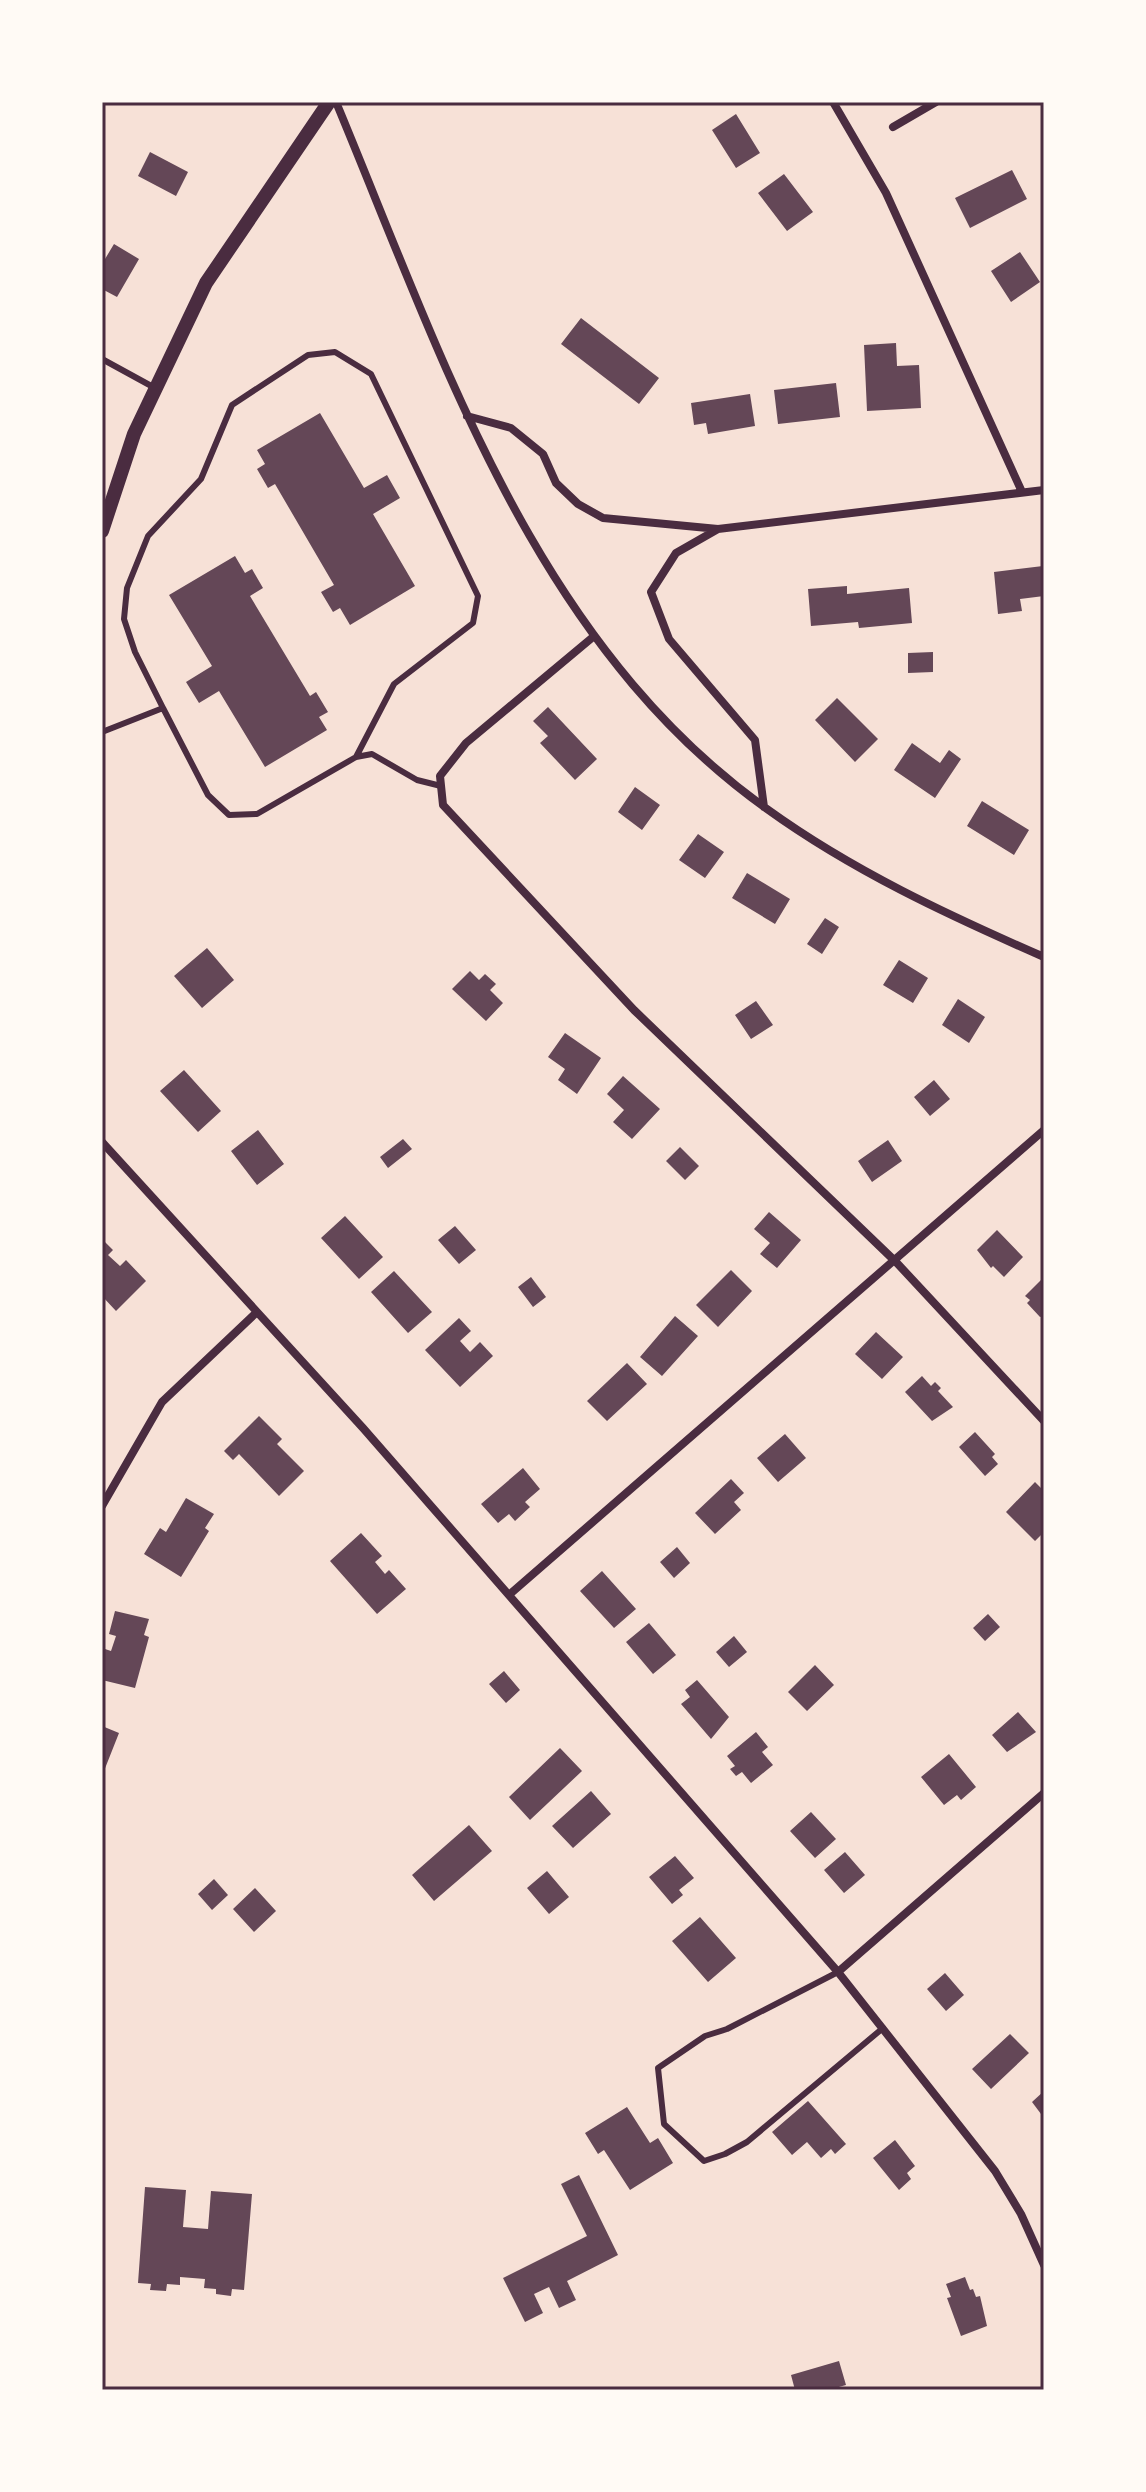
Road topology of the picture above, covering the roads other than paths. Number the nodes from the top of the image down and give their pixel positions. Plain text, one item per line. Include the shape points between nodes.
1 (329, 102) edge
2 (336, 102) edge
3 (833, 102) edge
4 (936, 102) edge
5 (893, 127) dead end
6 (102, 359) edge
7 (155, 388) junction
8 (467, 416) junction
9 (1044, 490) edge
10 (1022, 492) junction
11 (718, 529) junction
12 (102, 531) edge
13 (593, 637) junction
14 (163, 708) junction
15 (102, 732) edge
16 (356, 757) junction
17 (441, 786) junction
18 (764, 808) junction
19 (1044, 957) edge
20 (1044, 1130) edge
21 (102, 1142) edge
22 (896, 1262) junction
23 (257, 1312) junction
24 (1044, 1421) edge
25 (102, 1506) edge
26 (510, 1594) junction
27 (1044, 1793) edge
28 (838, 1972) junction
29 (883, 2028) junction
30 (1044, 2265) edge

1 - 7 street via 206,283
2 - 8 street
3 - 10 street via 886,193
4 - 5 street
6 - 7 lane
7 - 12 street
8 - 11 street via 511,428 543,454 556,483 603,518
8 - 13 street via 541,560
9 - 10 street
10 - 11 street
11 - 18 street via 676,553 651,592 669,639 755,740
13 - 17 street via 466,743 440,776
13 - 18 street via 671,727
14 - 15 lane
14 - 16 lane via 208,795 229,815 257,814
14 - 16 lane via 124,619 127,588 148,536 201,479 232,405 308,355 335,352 371,374 478,596 473,623 394,684
16 - 17 lane via 372,754 417,780
17 - 22 street via 443,805 472,840 623,999
18 - 19 street via 875,877
20 - 22 street
21 - 23 street
22 - 24 street
22 - 26 street
23 - 25 street via 162,1402
23 - 26 street
26 - 28 street
27 - 28 street
28 - 29 street
28 - 29 lane via 705,2036 658,2068 664,2124 704,2161 725,2154 747,2142
29 - 30 street via 995,2171

